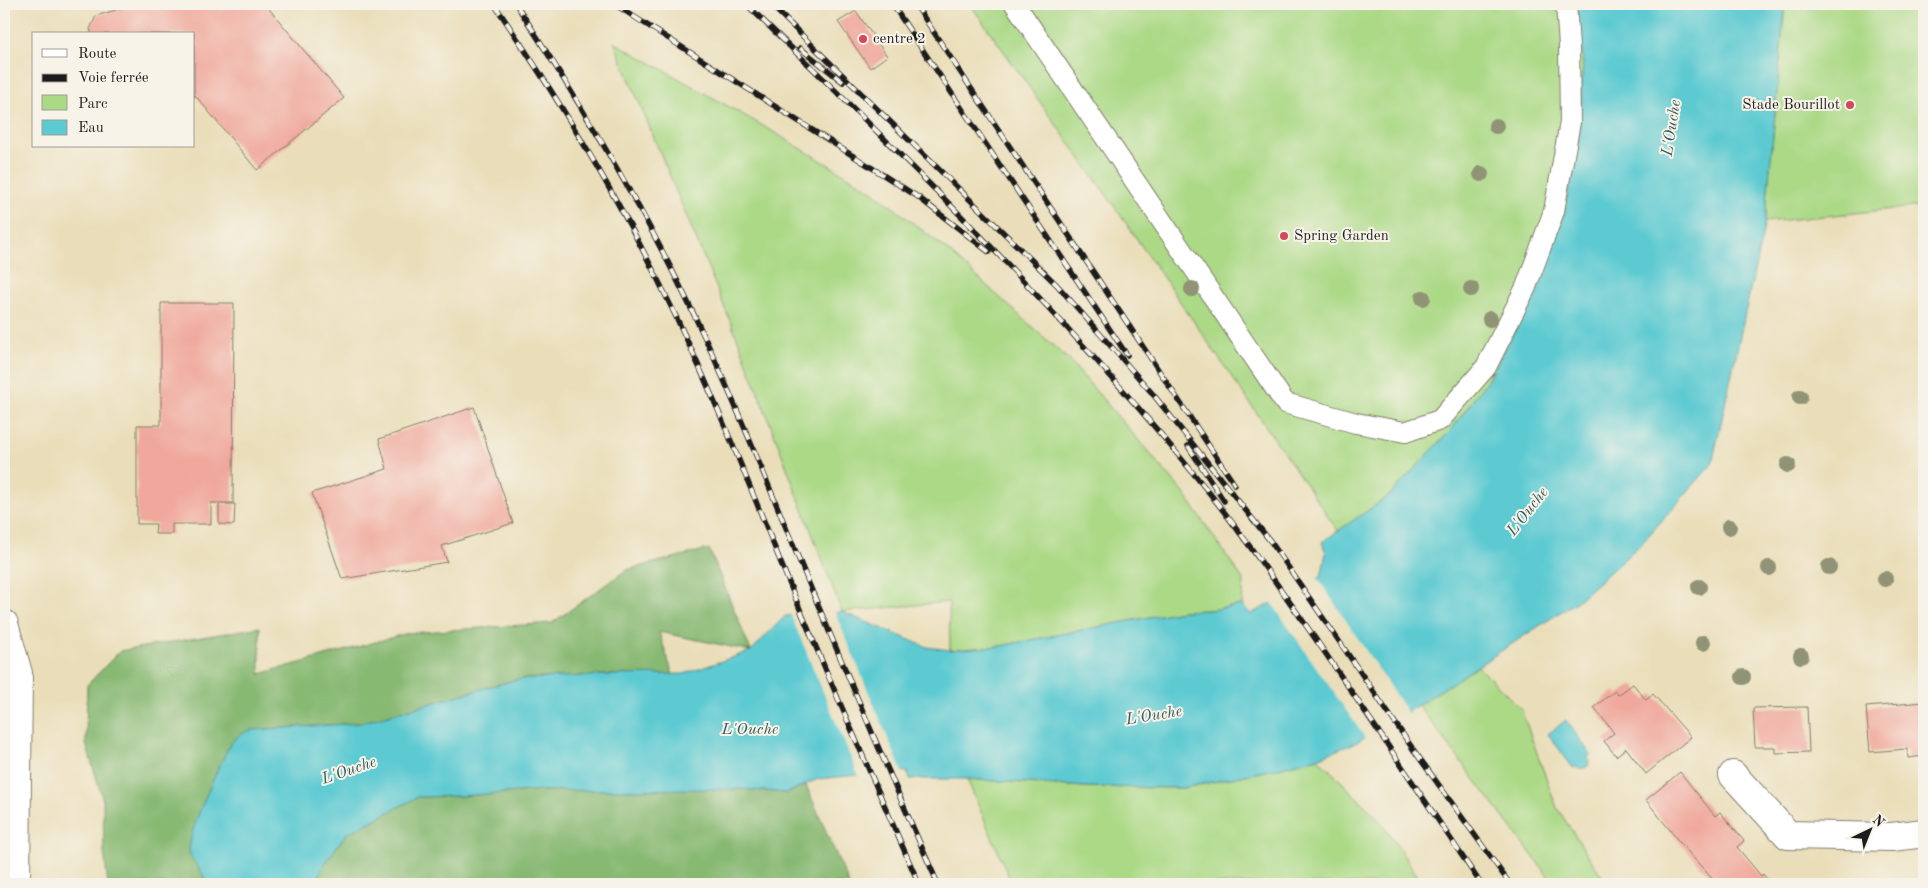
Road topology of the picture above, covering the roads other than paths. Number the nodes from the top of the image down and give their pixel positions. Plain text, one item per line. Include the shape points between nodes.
1 (1015, 4) edge
2 (1566, 4) edge
3 (4, 624) edge
4 (1733, 775) dead end
5 (1924, 832) edge
6 (16, 884) edge

1 - 2 lane via 1285,403 1356,423 1405,432 1440,420 1486,367 1526,287 1554,211 1570,122
3 - 6 street via 18,673
4 - 5 street via 1788,835 1892,837

